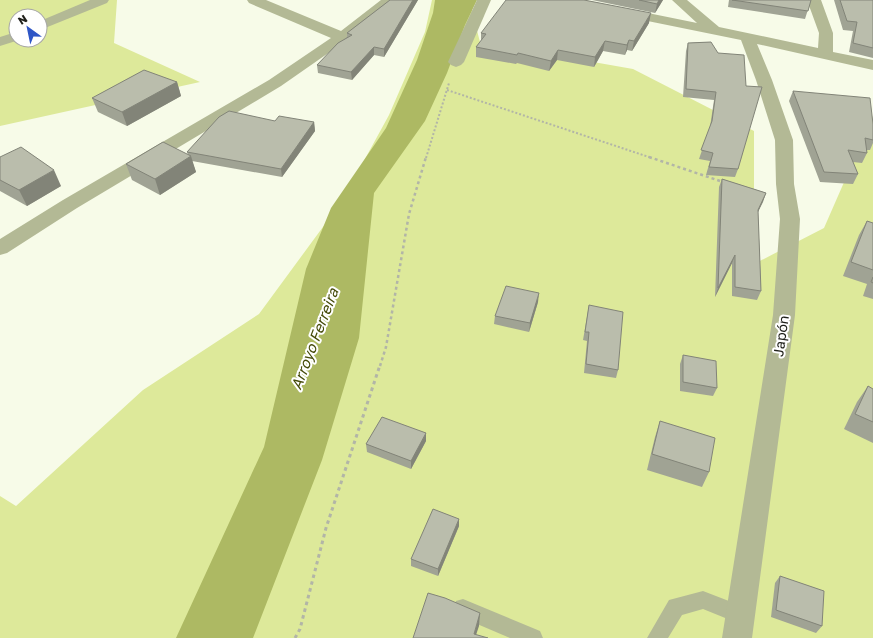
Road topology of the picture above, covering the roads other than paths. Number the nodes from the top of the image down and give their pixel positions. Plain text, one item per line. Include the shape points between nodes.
1 (102, 0) edge
2 (254, 0) edge
3 (390, 0) edge
4 (484, 0) edge
5 (564, 0) edge
6 (679, 0) edge
7 (814, 0) edge
8 (48, 23) edge
9 (713, 30) junction
10 (342, 37) junction
11 (747, 37) junction
12 (825, 54) junction
13 (456, 62) road end
14 (873, 64) edge
15 (0, 248) edge
16 (451, 602) edge
17 (740, 615) junction
18 (533, 638) edge
19 (657, 638) edge
20 (737, 638) edge

1 - 8 street
2 - 10 street
3 - 10 street
4 - 13 street
5 - 9 street
6 - 9 street
7 - 12 street via 826,33
9 - 11 street
10 - 15 street via 275,83
11 - 12 street
11 - 17 street, Japón via 784,140 785,184 790,219 784,315
12 - 14 street
16 - 18 lane
17 - 19 lane via 703,600 676,607
17 - 20 street, Japón

